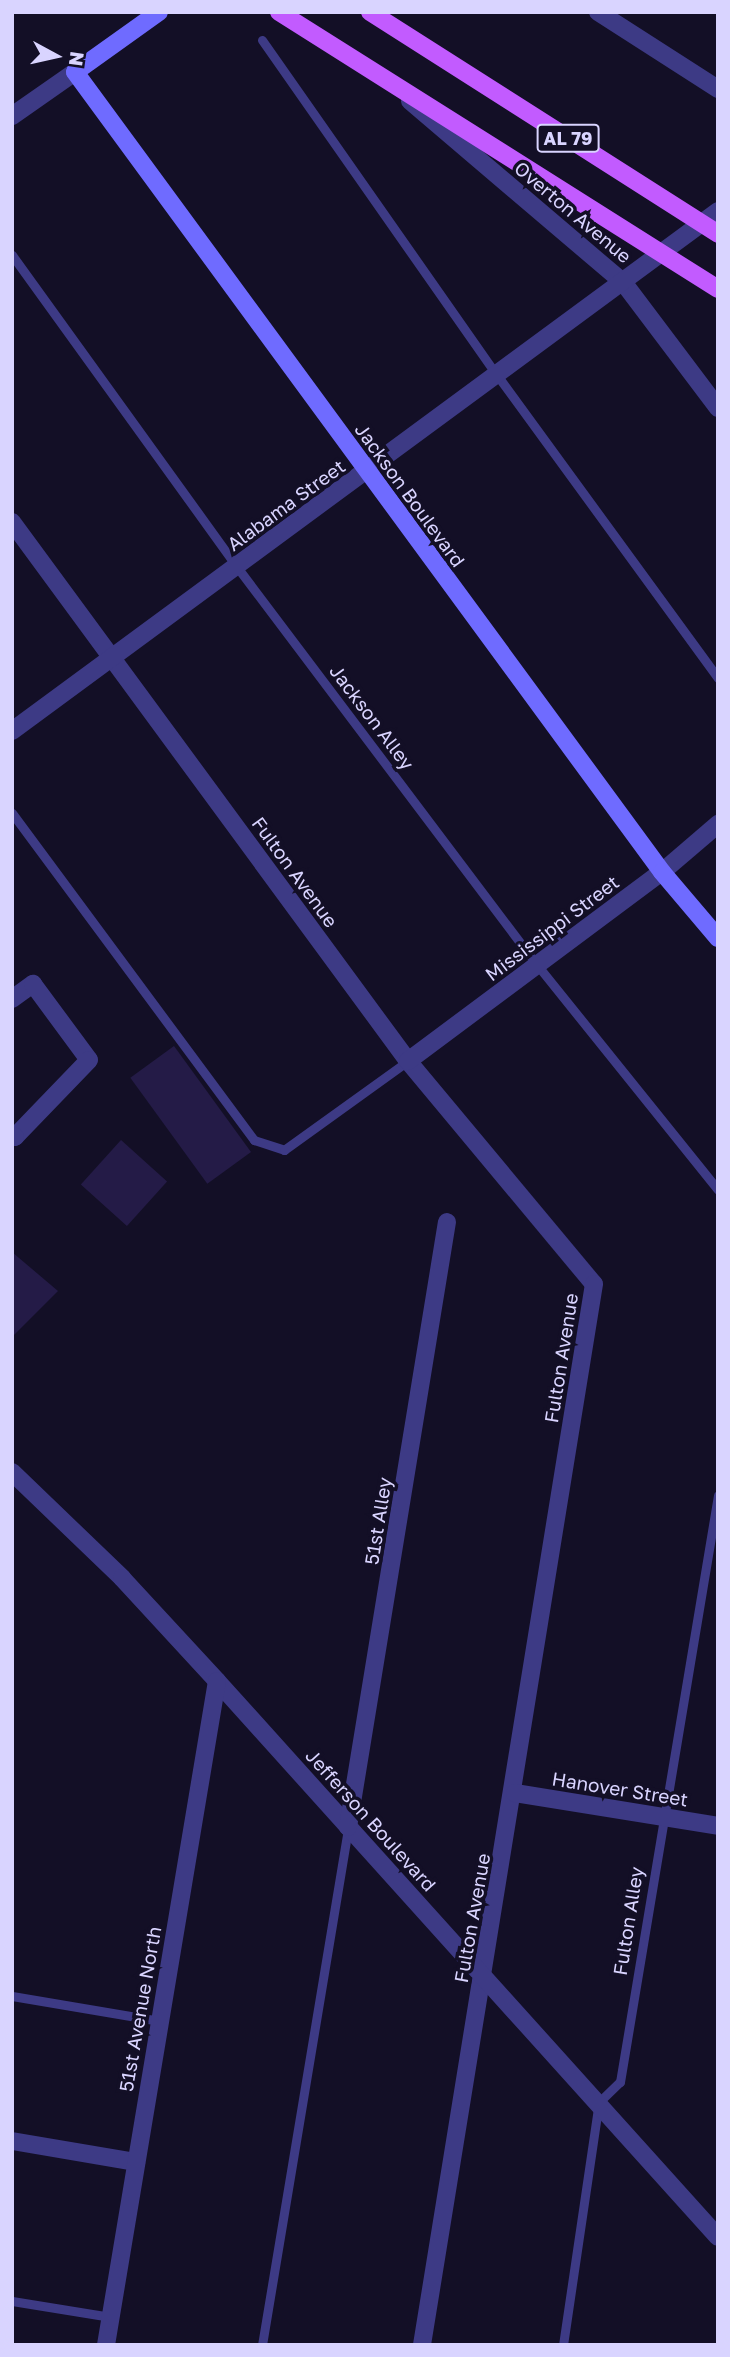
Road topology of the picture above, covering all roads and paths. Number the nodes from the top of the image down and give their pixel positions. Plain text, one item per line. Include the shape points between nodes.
1 (159, 12) edge
2 (279, 12) edge
3 (370, 12) edge
4 (598, 12) edge
5 (262, 40) dead end
6 (75, 72) junction
7 (376, 72) junction
8 (718, 89) edge
9 (12, 116) edge
10 (718, 211) edge
11 (700, 223) junction
12 (718, 234) edge
13 (663, 252) junction
14 (12, 255) edge
15 (623, 282) junction
16 (718, 289) edge
17 (496, 375) junction
18 (718, 408) edge
19 (367, 473) junction
20 (12, 522) edge
21 (237, 567) junction
22 (111, 660) junction
23 (718, 678) edge
24 (12, 731) edge
25 (12, 813) edge
26 (718, 824) edge
27 (662, 872) junction
28 (718, 938) edge
29 (537, 966) junction
30 (12, 999) edge
31 (408, 1061) junction
32 (12, 1135) edge
33 (718, 1190) edge
34 (447, 1222) dead end
35 (12, 1472) edge
36 (718, 1495) edge
37 (217, 1681) junction
38 (515, 1793) junction
39 (663, 1817) junction
40 (718, 1826) edge
41 (348, 1827) junction
42 (484, 1972) junction
43 (12, 1996) edge
44 (160, 2021) junction
45 (600, 2102) junction
46 (12, 2141) edge
47 (136, 2162) junction
48 (718, 2237) edge
49 (12, 2301) edge
50 (111, 2317) junction
51 (106, 2345) edge
52 (262, 2345) edge
53 (422, 2345) edge
54 (563, 2345) edge

1 - 6 street
2 - 7 main road, AL 79
3 - 11 main road, AL 79
4 - 8 street
5 - 17 lane
6 - 9 street
6 - 19 street, Jackson Boulevard
7 - 13 main road, AL 79
7 - 15 street, Overton Avenue
10 - 11 street, Alabama Street
11 - 12 main road, AL 79
11 - 13 street, Alabama Street
13 - 15 street, Alabama Street
13 - 16 main road, AL 79
14 - 21 lane, Jackson Alley
15 - 17 street, Alabama Street
15 - 18 street, Overton Avenue
17 - 19 street, Alabama Street
17 - 23 lane
19 - 21 street, Alabama Street
19 - 27 street, Jackson Boulevard
20 - 22 street, Fulton Avenue
21 - 22 street, Alabama Street
21 - 29 lane, Jackson Alley
22 - 24 street, Alabama Street
22 - 31 street, Fulton Avenue
25 - 31 lane via 254,1140 284,1150
26 - 27 street, Mississippi Street
27 - 28 street, Jackson Boulevard
27 - 29 street, Mississippi Street
29 - 31 street, Mississippi Street
29 - 33 lane, Jackson Alley
30 - 32 street via 33,984 89,1060 15,1137
31 - 38 street, Fulton Avenue via 594,1284
34 - 41 street, 51st Alley
35 - 37 street, Jefferson Boulevard via 122,1578
36 - 39 lane, Fulton Alley
37 - 41 street, Jefferson Boulevard
37 - 44 street, 51st Avenue North
38 - 39 street, Hanover Street
38 - 42 street, Fulton Avenue
39 - 40 street, Hanover Street
39 - 45 lane, Fulton Alley via 620,2082
41 - 42 street, Jefferson Boulevard
41 - 52 lane
42 - 45 street, Jefferson Boulevard
42 - 53 street, Fulton Avenue
43 - 44 lane
44 - 47 street, 51st Avenue North
45 - 48 street, Jefferson Boulevard
45 - 54 lane, Fulton Alley
46 - 47 street
47 - 50 street, 51st Avenue North
49 - 50 lane
50 - 51 street, 51st Avenue North

